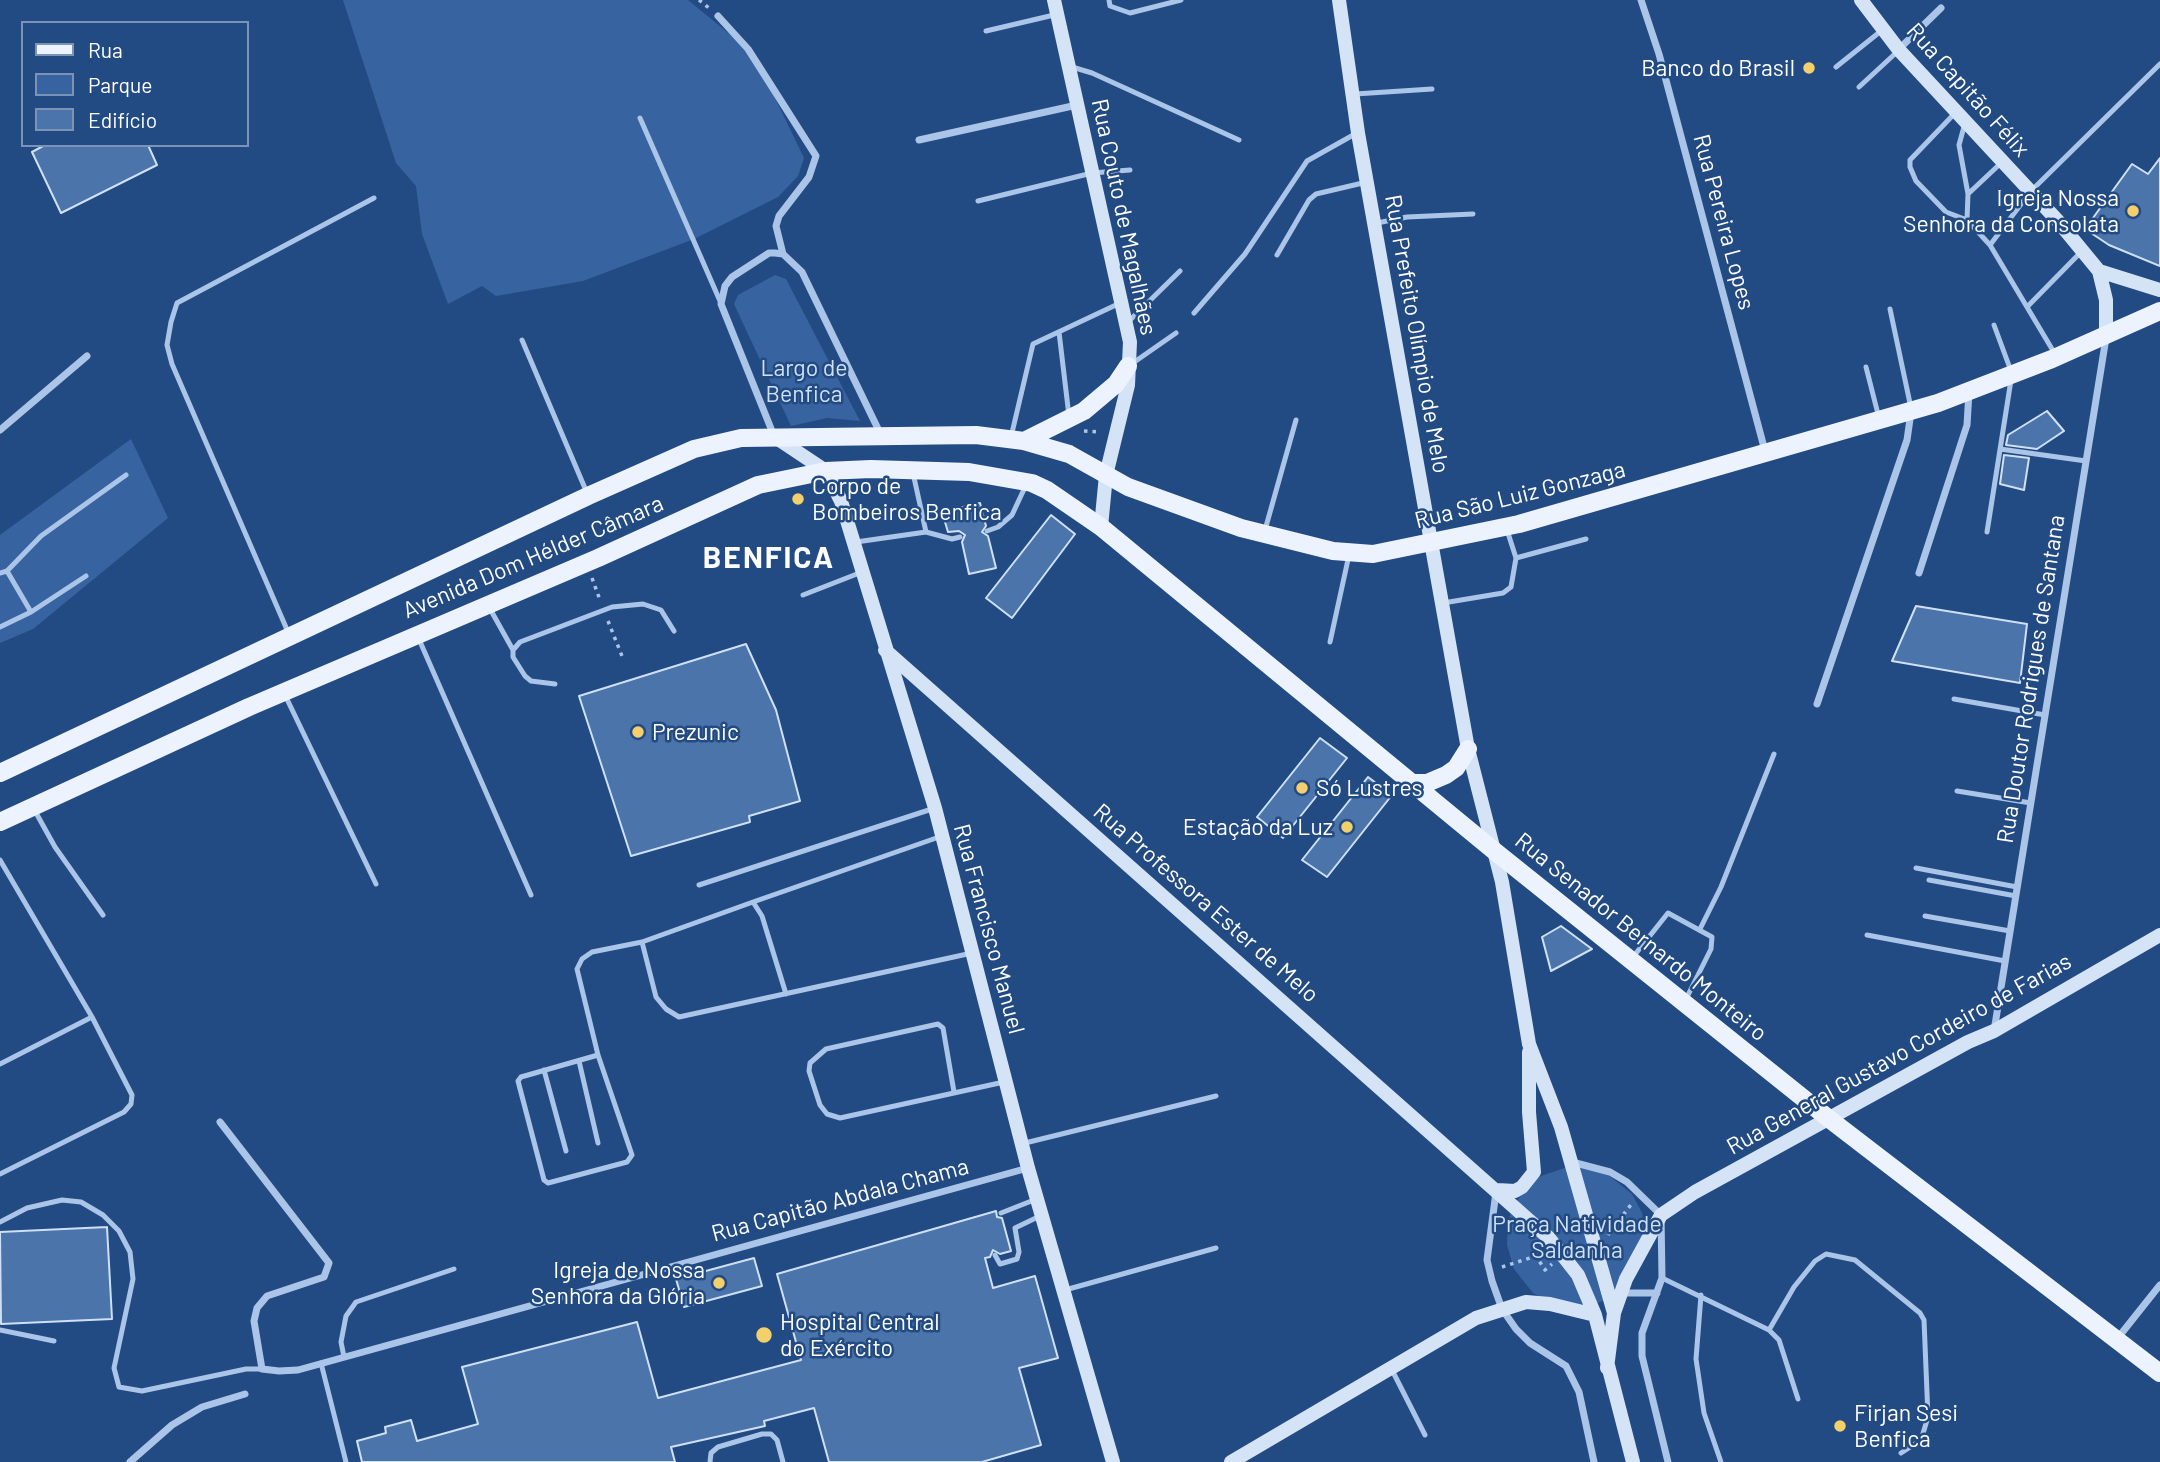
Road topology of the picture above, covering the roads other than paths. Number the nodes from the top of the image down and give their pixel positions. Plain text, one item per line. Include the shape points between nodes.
1 (1109, 0) edge
2 (1181, 0) edge
3 (1339, 0) edge
4 (1641, 0) edge
5 (1861, 0) edge
6 (1056, 7) edge
7 (1941, 8) dead end
8 (718, 16) dead end
9 (1884, 29) junction
10 (986, 31) dead end
11 (1899, 50) junction
12 (2160, 64) edge
13 (1069, 66) junction
14 (1836, 67) dead end
15 (1859, 87) dead end
16 (1432, 89) dead end
17 (1352, 94) junction
18 (1077, 105) junction
19 (640, 118) dead end
20 (1961, 118) junction
21 (1358, 133) junction
22 (919, 140) dead end
23 (1239, 140) dead end
24 (2001, 162) junction
25 (1130, 170) dead end
26 (1093, 173) junction
27 (1367, 182) junction
28 (2031, 191) junction
29 (1968, 194) junction
30 (374, 198) dead end
31 (978, 201) dead end
32 (1473, 214) dead end
33 (1967, 220) junction
34 (1374, 223) junction
35 (1990, 245) junction
36 (2083, 251) junction
37 (783, 254) junction
38 (1277, 256) dead end
39 (1180, 271) dead end
40 (2099, 271) junction
41 (2160, 290) edge
42 (1121, 303) junction
43 (721, 304) junction
44 (2027, 307) junction
45 (1890, 309) dead end
46 (2160, 311) edge
47 (1194, 313) dead end
48 (1126, 324) junction
49 (1994, 325) dead end
50 (1059, 332) junction
51 (1177, 333) dead end
52 (2106, 334) junction
53 (522, 340) dead end
54 (87, 356) dead end
55 (2056, 357) junction
56 (1128, 366) junction
57 (1866, 367) dead end
58 (2012, 374) junction
59 (1969, 391) junction
60 (1911, 411) junction
61 (1070, 419) junction
62 (1296, 420) dead end
63 (1879, 421) junction
64 (0, 430) edge
65 (775, 436) junction
66 (881, 436) junction
67 (1017, 441) junction
68 (2000, 449) junction
69 (1766, 455) junction
70 (2086, 461) junction
71 (912, 470) junction
72 (826, 471) junction
73 (126, 475) dead end
74 (1105, 475) junction
75 (1027, 482) junction
76 (588, 496) junction
77 (1101, 527) junction
78 (1506, 527) junction
79 (987, 531) dead end
80 (926, 532) junction
81 (1987, 532) dead end
82 (1264, 533) junction
83 (960, 537) dead end
84 (1587, 539) dead end
85 (853, 542) junction
86 (1432, 543) junction
87 (1350, 552) junction
88 (1516, 558) junction
89 (4, 572) edge
90 (862, 572) junction
91 (1919, 573) dead end
92 (86, 576) dead end
93 (803, 595) dead end
94 (1443, 603) junction
95 (488, 604) junction
96 (31, 612) junction
97 (0, 627) edge
98 (674, 631) dead end
99 (416, 634) junction
100 (291, 638) junction
101 (1330, 642) dead end
102 (513, 650) junction
103 (885, 650) junction
104 (555, 684) dead end
105 (283, 692) junction
106 (1954, 699) dead end
107 (1817, 704) dead end
108 (2045, 716) junction
109 (1468, 749) junction
110 (1774, 754) dead end
111 (0, 773) edge
112 (1415, 783) junction
113 (1957, 791) dead end
114 (2031, 803) junction
115 (32, 805) junction
116 (934, 808) junction
117 (0, 822) edge
118 (942, 836) junction
119 (1492, 849) junction
120 (0, 860) edge
121 (1916, 868) dead end
122 (1928, 880) dead end
123 (376, 884) dead end
124 (699, 885) dead end
125 (2017, 887) junction
126 (531, 895) dead end
127 (2016, 896) junction
128 (753, 902) junction
129 (103, 915) dead end
130 (1925, 916) dead end
131 (1700, 929) junction
132 (2010, 931) junction
133 (2160, 934) edge
134 (1867, 935) dead end
135 (642, 942) junction
136 (972, 953) junction
137 (1631, 960) junction
138 (2005, 961) junction
139 (786, 994) junction
140 (1685, 1002) junction
141 (92, 1017) junction
142 (1994, 1031) junction
143 (1529, 1044) junction
144 (598, 1055) junction
145 (579, 1062) junction
146 (0, 1064) edge
147 (544, 1070) junction
148 (1005, 1082) junction
149 (954, 1092) junction
150 (1216, 1096) dead end
151 (1828, 1118) junction
152 (220, 1122) dead end
153 (598, 1143) dead end
154 (1021, 1144) junction
155 (566, 1150) dead end
156 (1569, 1161) junction
157 (1028, 1168) junction
158 (0, 1174) edge
159 (1497, 1190) junction
160 (1037, 1199) junction
161 (1001, 1213) dead end
162 (1042, 1215) junction
163 (1661, 1215) junction
164 (0, 1222) edge
165 (1216, 1248) dead end
166 (995, 1255) dead end
167 (454, 1269) dead end
168 (1662, 1278) junction
169 (2160, 1285) edge
170 (1065, 1290) junction
171 (1621, 1293) junction
172 (1657, 1293) junction
173 (1700, 1295) junction
174 (1502, 1309) junction
175 (1614, 1313) junction
176 (1595, 1315) junction
177 (0, 1330) edge
178 (1769, 1330) junction
179 (2117, 1339) junction
180 (54, 1341) dead end
181 (344, 1357) junction
182 (321, 1363) junction
183 (1391, 1368) junction
184 (1607, 1368) junction
185 (262, 1369) junction
186 (2160, 1373) edge
187 (245, 1394) dead end
188 (1798, 1399) dead end
189 (1425, 1435) dead end
190 (1901, 1453) dead end
191 (130, 1462) edge
192 (346, 1462) edge
193 (710, 1462) edge
194 (783, 1462) edge
195 (1113, 1462) edge
196 (1231, 1462) edge
197 (1594, 1462) edge
198 (1633, 1462) edge
199 (1668, 1462) edge
200 (1721, 1462) edge

1 - 2 lane via 1110,5 1129,13
3 - 17 street, Rua Prefeito Olímpio de Melo
4 - 69 street, Rua Pereira Lopes
5 - 9 street, Rua Capitão Félix
6 - 10 lane
6 - 13 street, Rua Couto de Magalhães
7 - 11 street
8 - 37 street via 748,49 816,156 809,177 779,216 776,226
9 - 11 street, Rua Capitão Félix
9 - 14 lane
11 - 15 lane
11 - 20 street, Rua Capitão Félix
12 - 28 lane
13 - 18 street, Rua Couto de Magalhães
13 - 23 lane
16 - 17 lane
17 - 21 street, Rua Prefeito Olímpio de Melo
18 - 22 street
18 - 26 street, Rua Couto de Magalhães
19 - 43 lane
20 - 24 street, Rua Capitão Félix
20 - 29 lane via 1959,145
20 - 33 lane via 1910,160 1910,167 1916,181 1946,212
21 - 27 street, Rua Prefeito Olímpio de Melo
21 - 47 lane via 1307,161 1245,254
24 - 28 street, Rua Capitão Félix
24 - 29 lane
25 - 26 lane
26 - 31 lane
26 - 42 street, Rua Couto de Magalhães
27 - 34 street, Rua Prefeito Olímpio de Melo
27 - 38 lane via 1316,194
28 - 35 lane
28 - 36 street, Rua Capitão Félix
29 - 33 lane
30 - 100 lane via 177,303 171,322 167,345 172,364
32 - 34 lane
33 - 35 lane
34 - 86 street, Rua Prefeito Olímpio de Melo
35 - 44 lane
36 - 40 street, Rua Capitão Félix
36 - 44 lane
37 - 43 street via 769,253 732,277 724,286
37 - 66 street via 802,272
39 - 48 lane
40 - 41 street
40 - 52 street, Rua Capitão Félix via 2106,300
42 - 48 street, Rua Couto de Magalhães
42 - 50 lane
43 - 65 street
44 - 55 lane
45 - 60 lane
46 - 52 main road, Rua São Luiz Gonzaga
48 - 56 street, Rua Couto de Magalhães
49 - 58 lane
50 - 61 lane
50 - 67 lane via 1033,344
51 - 56 lane
52 - 55 main road, Rua São Luiz Gonzaga
52 - 70 street, Rua Doutor Rodrigues de Santana
53 - 76 lane
54 - 64 street
55 - 58 main road, Rua São Luiz Gonzaga
56 - 61 main road via 1104,396
56 - 74 street, Rua Couto de Magalhães via 1128,385
57 - 63 lane
58 - 59 main road, Rua São Luiz Gonzaga
58 - 68 lane
59 - 60 main road, Rua São Luiz Gonzaga
59 - 91 street via 1967,425
60 - 63 main road, Rua São Luiz Gonzaga
60 - 107 street via 1907,440
61 - 67 main road
62 - 82 lane
63 - 69 main road, Rua São Luiz Gonzaga
65 - 66 main road
65 - 72 street, Rua Francisco Manuel
65 - 76 main road, Avenida Dom Hélder Câmara via 694,449
66 - 67 main road, Rua São Luiz Gonzaga via 976,435
67 - 74 main road, Rua São Luiz Gonzaga via 1069,454
68 - 70 lane
68 - 81 lane
69 - 78 main road, Rua São Luiz Gonzaga
70 - 108 street, Rua Doutor Rodrigues de Santana
71 - 72 main road, Avenida Dom Hélder Câmara
71 - 75 main road, Avenida Dom Hélder Câmara via 969,472
71 - 80 lane
72 - 85 street, Rua Francisco Manuel
72 - 95 main road, Avenida Dom Hélder Câmara via 758,485
73 - 89 lane via 41,536
74 - 77 street, Rua Couto de Magalhães
74 - 82 main road, Rua São Luiz Gonzaga via 1151,496
75 - 77 main road, Avenida Dom Hélder Câmara via 1047,490
75 - 79 lane via 1012,515
76 - 100 main road, Avenida Dom Hélder Câmara
77 - 112 main road, Rua Senador Bernardo Monteiro
78 - 86 main road, Rua São Luiz Gonzaga
78 - 88 lane
80 - 83 lane
80 - 85 lane
82 - 87 main road, Rua São Luiz Gonzaga
84 - 88 lane
85 - 90 street, Rua Francisco Manuel
86 - 87 main road, Rua São Luiz Gonzaga via 1373,554
86 - 94 street, Rua Prefeito Olímpio de Melo
87 - 101 lane
88 - 94 lane via 1511,587 1503,593
89 - 96 lane
90 - 93 lane
90 - 103 street, Rua Francisco Manuel
92 - 96 lane
94 - 109 street, Rua Prefeito Olímpio de Melo
95 - 99 main road, Avenida Dom Hélder Câmara
95 - 102 lane
96 - 97 lane
98 - 102 lane via 661,610 643,604 612,607 520,642
99 - 105 main road, Avenida Dom Hélder Câmara
99 - 126 lane
100 - 111 main road, Avenida Dom Hélder Câmara
102 - 104 lane via 524,677
103 - 116 street, Rua Francisco Manuel
103 - 159 street, Rua Professora Ester de Melo
105 - 115 main road, Avenida Dom Hélder Câmara
105 - 123 lane
106 - 108 lane
108 - 114 street, Rua Doutor Rodrigues de Santana
109 - 112 main road via 1446,775
109 - 119 street, Rua Prefeito Olímpio de Melo
110 - 131 lane
112 - 119 main road, Rua Senador Bernardo Monteiro
113 - 114 lane
114 - 125 street, Rua Doutor Rodrigues de Santana
115 - 117 main road, Avenida Dom Hélder Câmara
115 - 129 lane
116 - 118 street, Rua Francisco Manuel
116 - 124 lane
118 - 128 lane
118 - 136 street, Rua Francisco Manuel
119 - 137 main road, Rua Senador Bernardo Monteiro
119 - 143 street, Rua Prefeito Olímpio de Melo via 1502,882
120 - 141 lane
121 - 125 lane
122 - 127 lane
125 - 127 street, Rua Doutor Rodrigues de Santana
127 - 132 street, Rua Doutor Rodrigues de Santana
128 - 135 lane
128 - 139 lane via 762,916
130 - 132 lane
131 - 137 lane via 1668,913
131 - 140 lane via 1713,941
132 - 138 street, Rua Doutor Rodrigues de Santana
133 - 142 street, Rua General Gustavo Cordeiro de Farias
134 - 138 lane
135 - 139 lane via 656,997 679,1017
135 - 144 lane via 592,952 582,958 577,969
136 - 139 lane
136 - 148 street, Rua Francisco Manuel
137 - 140 main road, Rua Senador Bernardo Monteiro
138 - 142 street, Rua Doutor Rodrigues de Santana
140 - 151 main road, Rua Senador Bernardo Monteiro
141 - 146 lane
141 - 158 lane via 132,1095 131,1104 124,1112
142 - 151 street, Rua General Gustavo Cordeiro de Farias
143 - 156 street, Rua Prefeito Olímpio de Melo
143 - 159 street via 1534,1172 1515,1191
144 - 145 lane
144 - 147 lane via 631,1161 548,1184 517,1086 521,1077
145 - 147 lane
145 - 153 lane
147 - 155 lane
148 - 149 lane
148 - 154 street, Rua Francisco Manuel
149 - 149 lane via 943,1028 938,1024 825,1049 810,1063 820,1105 827,1114 840,1118
150 - 154 lane
151 - 163 street, Rua General Gustavo Cordeiro de Farias
151 - 179 main road, Rua Senador Bernardo Monteiro
152 - 185 street via 329,1263 324,1277 267,1296 257,1308 254,1321
154 - 157 street, Rua Francisco Manuel
156 - 163 street via 1610,1172
156 - 175 street, Rua Prefeito Olímpio de Melo
157 - 160 street, Rua Francisco Manuel
157 - 181 street, Rua Capitão Abdala Chama
159 - 174 street via 1488,1260
159 - 176 street via 1549,1238 1578,1275
160 - 161 lane
160 - 162 street, Rua Francisco Manuel
162 - 166 lane via 1015,1228 1017,1259 1000,1264
162 - 170 street, Rua Francisco Manuel
163 - 168 street
163 - 171 street
164 - 185 lane via 27,1208 62,1200 81,1202 119,1231 130,1252 133,1279 114,1368 119,1387 142,1391
165 - 170 lane
167 - 181 lane via 356,1302 346,1316 341,1342
168 - 172 street
168 - 173 lane
169 - 179 street
170 - 195 street, Rua Francisco Manuel
171 - 172 street
171 - 175 street
172 - 199 street via 1642,1333 1642,1356
173 - 178 lane
173 - 200 lane via 1696,1359 1704,1413
174 - 176 street via 1526,1302
174 - 183 street via 1476,1318
174 - 197 street via 1530,1343 1566,1366 1578,1392
175 - 184 street, Rua Prefeito Olímpio de Melo
176 - 184 street
177 - 180 lane
178 - 188 lane via 1779,1340
178 - 190 lane via 1794,1287 1826,1254 1855,1260 1920,1312 1928,1417 1921,1440
179 - 186 main road, Rua Senador Bernardo Monteiro
181 - 182 street, Rua Capitão Abdala Chama
182 - 185 street, Rua Capitão Abdala Chama via 298,1370
182 - 192 lane
183 - 189 lane
183 - 196 street
184 - 198 street
187 - 191 street via 202,1407 172,1425
193 - 194 lane via 718,1447 771,1434

